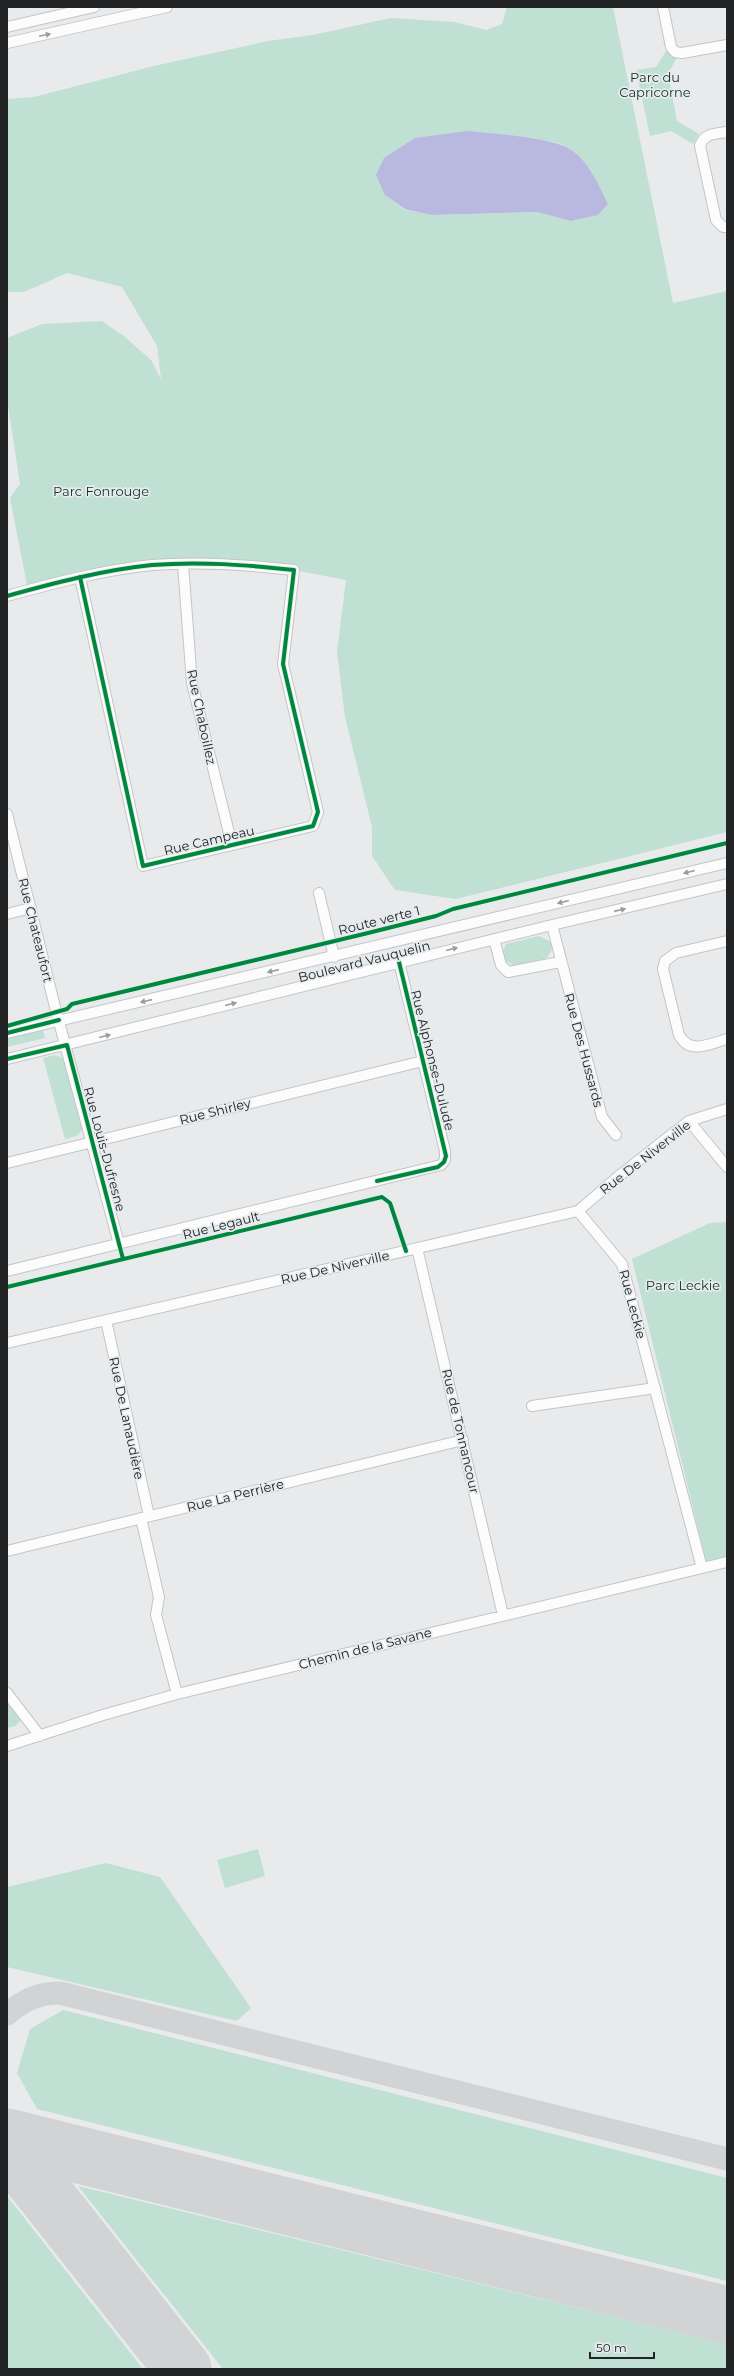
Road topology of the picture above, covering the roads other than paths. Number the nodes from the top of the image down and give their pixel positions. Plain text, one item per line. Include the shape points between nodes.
1 (94, 7) edge
2 (168, 7) edge
3 (663, 7) edge
4 (7, 26) edge
5 (7, 43) edge
6 (727, 44) edge
7 (727, 132) edge
8 (727, 227) edge
9 (183, 564) junction
10 (80, 577) junction
11 (7, 596) edge
12 (7, 814) edge
13 (232, 845) junction
14 (727, 863) edge
15 (727, 884) edge
16 (319, 893) dead end
17 (31, 908) junction
18 (7, 914) edge
19 (552, 925) junction
20 (494, 939) junction
21 (727, 941) edge
22 (334, 957) junction
23 (399, 962) junction
24 (560, 962) junction
25 (59, 1020) junction
26 (7, 1033) edge
27 (727, 1040) edge
28 (67, 1045) junction
29 (7, 1059) edge
30 (423, 1061) junction
31 (727, 1109) edge
32 (689, 1121) junction
33 (616, 1135) dead end
34 (92, 1140) junction
35 (444, 1162) joint
36 (7, 1163) edge
37 (727, 1167) edge
38 (578, 1211) junction
39 (119, 1244) junction
40 (417, 1248) junction
41 (7, 1271) edge
42 (106, 1320) junction
43 (7, 1343) edge
44 (655, 1388) junction
45 (532, 1406) dead end
46 (463, 1440) junction
47 (145, 1517) junction
48 (7, 1551) edge
49 (727, 1562) edge
50 (702, 1568) junction
51 (503, 1615) junction
52 (7, 1692) edge
53 (177, 1694) junction
54 (40, 1736) junction
55 (7, 1746) edge

1 - 4 street
5 -> 2 street
3 - 6 street via 675,52 682,54
7 - 8 street via 707,135 700,146 716,220
9 - 10 street via 152,565
9 - 13 street, Rue Chaboillez via 192,683
9 - 13 street, Rue Campeau via 226,563 294,570 283,664 318,812 313,826
10 - 11 street
10 - 13 street, Rue Campeau via 143,866
12 - 17 street, Rue Chateaufort
14 -> 22 street, Boulevard Vauquelin
19 -> 15 street, Boulevard Vauquelin
16 - 22 street, Boulevard Vauquelin
17 - 18 street
17 - 25 street, Rue Chateaufort
19 - 20 street, Boulevard Vauquelin
19 - 24 street, Rue Des Hussards
23 -> 20 street, Boulevard Vauquelin
20 - 24 street via 501,965 508,972
21 - 27 street via 676,953 665,961 663,969 679,1035 683,1042 690,1047 696,1047
22 -> 25 street, Boulevard Vauquelin
28 -> 23 street, Boulevard Vauquelin
23 - 30 street, Rue Alphonse-Dulude
24 - 33 street, Rue Des Hussards via 602,1117
25 - 26 street, Boulevard Vauquelin
25 - 28 street, Rue Chateaufort
28 - 29 street, Boulevard Vauquelin
28 - 34 street, Rue Louis-Dufresne
30 - 34 street, Rue Shirley
30 - 35 street, Rue Alphonse-Dulude via 445,1151
31 - 32 street, Rue De Niverville
32 - 37 street
32 - 38 street, Rue De Niverville
34 - 36 street, Rue Shirley
34 - 39 street, Rue Louis-Dufresne
35 - 39 street, Rue Legault via 438,1167
38 - 40 street, Rue De Niverville
38 - 44 street, Rue Leckie via 622,1264
39 - 41 street, Rue Legault
40 - 42 street, Rue De Niverville
40 - 46 street, Rue de Tonnancour
42 - 43 street, Rue De Niverville
42 - 47 street, Rue De Lanaudière
44 - 45 street
44 - 50 street, Rue Leckie
46 - 47 street, Rue La Perrière
46 - 51 street, Rue de Tonnancour
47 - 48 street, Rue La Perrière
47 - 53 street, Rue De Lanaudière via 159,1597 156,1615
49 - 50 street, Chemin de la Savane
50 - 51 street, Chemin de la Savane
51 - 53 street, Chemin de la Savane
52 - 54 street
53 - 54 street, Chemin de la Savane
54 - 55 street, Chemin de la Savane

